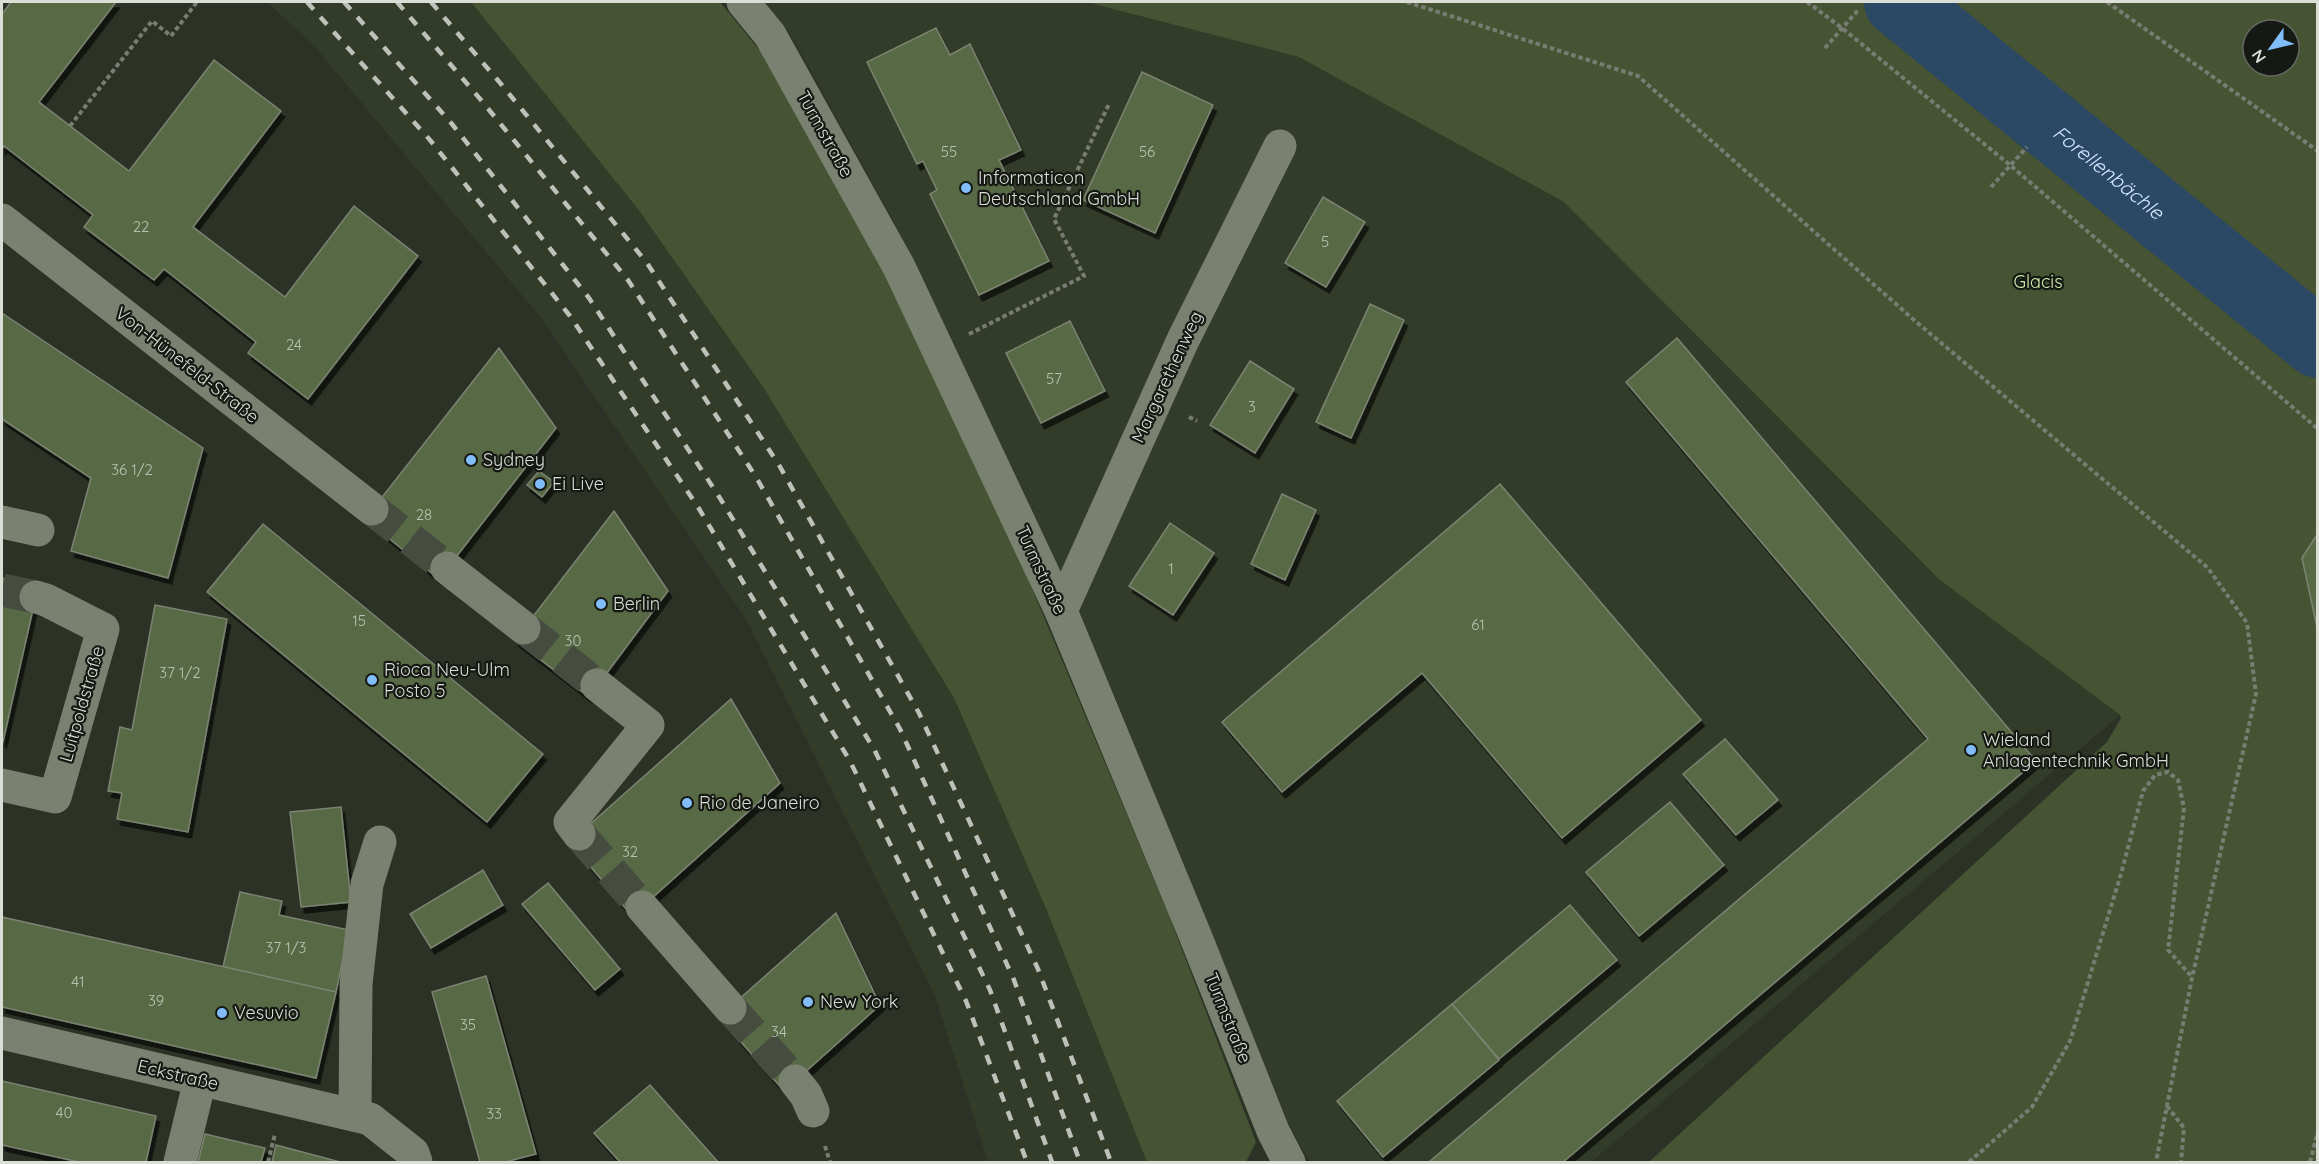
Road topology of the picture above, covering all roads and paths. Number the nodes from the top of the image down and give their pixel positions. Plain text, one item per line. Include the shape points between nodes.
1 (197, 2) edge
2 (743, 2) edge
3 (1407, 2) edge
4 (1807, 2) edge
5 (2107, 2) edge
6 (1858, 9) dead end
7 (1842, 28) junction
8 (1825, 48) dead end
9 (1109, 104) dead end
10 (70, 126) dead end
11 (1280, 146) dead end
12 (2027, 147) dead end
13 (2318, 151) edge
14 (2010, 165) junction
15 (1991, 187) dead end
16 (2, 220) edge
17 (962, 337) dead end
18 (2318, 429) edge
19 (372, 509) tunnel mouth
20 (2, 522) edge
21 (38, 530) dead end
22 (447, 568) tunnel mouth
23 (36, 597) tunnel mouth
24 (1061, 611) junction
25 (524, 628) tunnel mouth
26 (597, 686) tunnel mouth
27 (2, 785) edge
28 (579, 834) tunnel mouth
29 (380, 842) dead end
30 (642, 907) tunnel mouth
31 (2192, 978) junction
32 (730, 1008) tunnel mouth
33 (2, 1033) edge
34 (200, 1080) junction
35 (795, 1081) tunnel mouth
36 (2166, 1106) junction
37 (813, 1111) dead end
38 (355, 1114) junction
39 (2318, 1131) edge
40 (180, 1162) edge
41 (416, 1162) edge
42 (1289, 1162) edge
43 (1969, 1162) edge
44 (2157, 1162) edge
45 (2181, 1162) edge
46 (2310, 1162) edge

1 - 10 path via 171,36 152,21
2 - 24 street, Turmstraße via 770,35 899,267
3 - 31 path via 1638,76 1914,320 2208,568 2247,623 2256,694
4 - 7 path
5 - 13 path
6 - 7 path
7 - 8 path
7 - 14 path
9 - 17 path via 1054,219 1084,276
11 - 24 street, Margarethenweg via 1183,340
12 - 14 path
14 - 15 path
14 - 18 path
16 - 19 street, Von-Hünefeld-Straße
20 - 21 street
22 - 25 street
23 - 27 street, Luitpoldstraße via 103,629 56,797
24 - 42 street, Turmstraße
26 - 28 street via 648,725 570,822
29 - 38 street via 367,884 356,984
30 - 32 street
31 - 36 path
31 - 43 path via 2168,950 2184,808 2178,780 2168,772 2155,775 2143,791 2070,1041 2032,1107
33 - 34 street, Eckstraße
34 - 38 street, Eckstraße
34 - 40 street
35 - 37 street
36 - 44 path
36 - 45 path via 2184,1128
38 - 41 street, Eckstraße via 370,1119 413,1153
39 - 46 path

